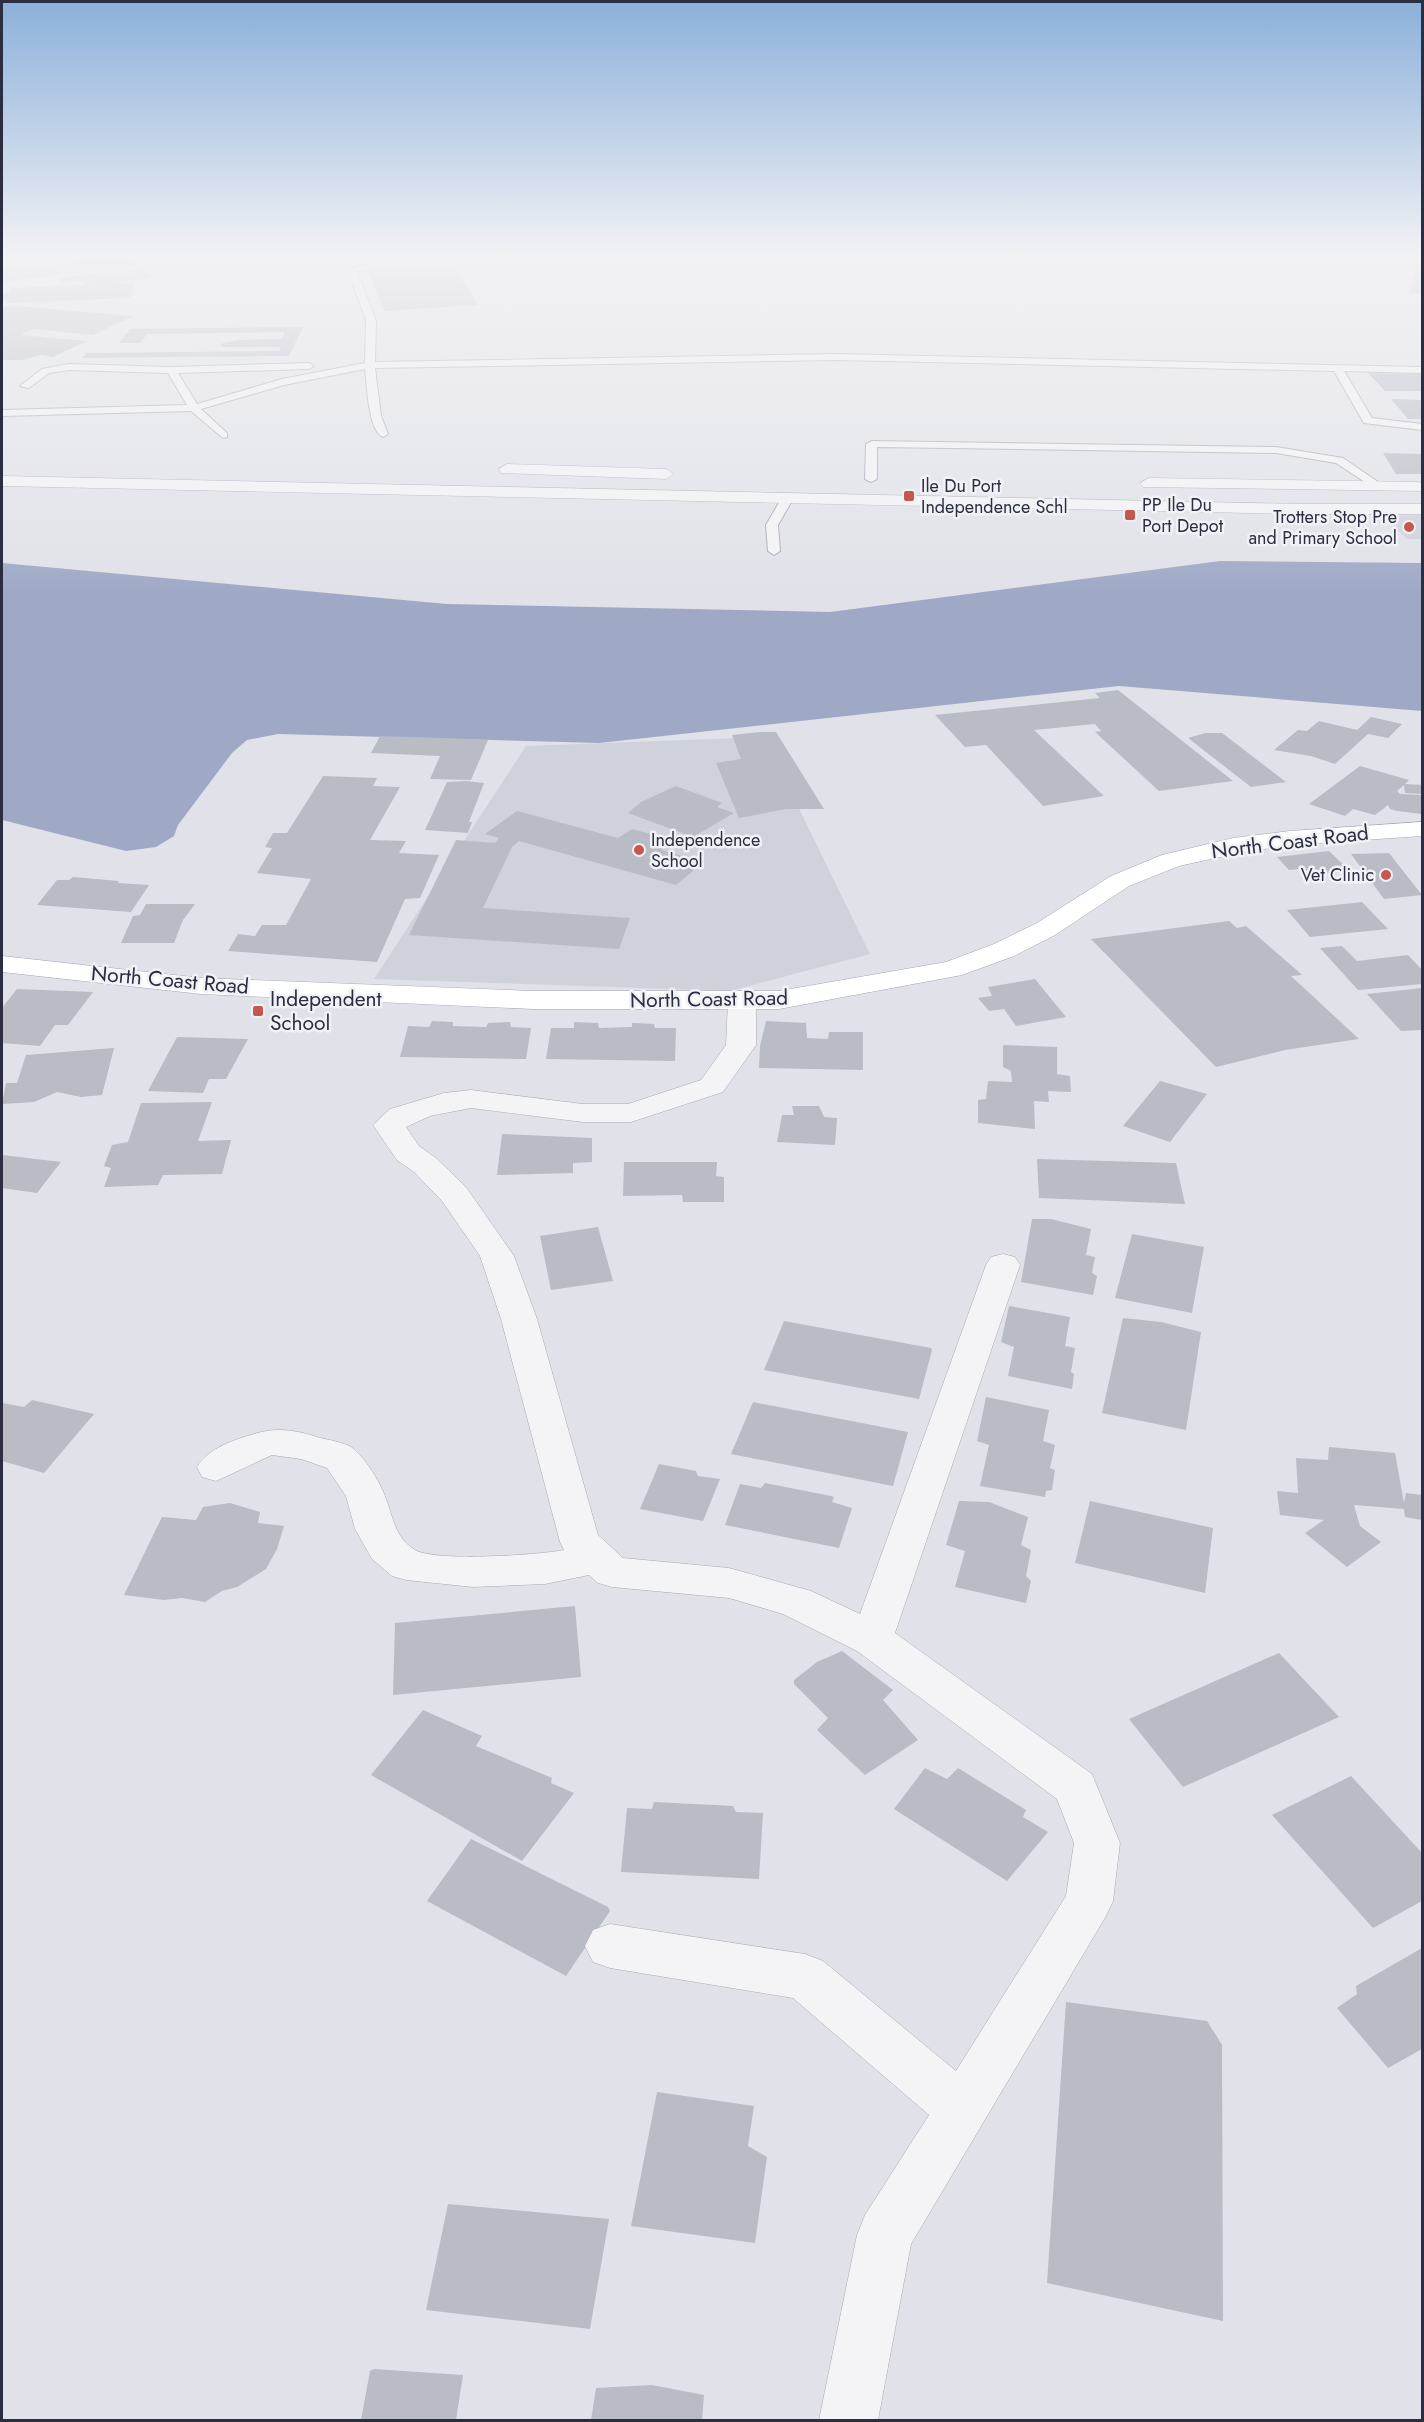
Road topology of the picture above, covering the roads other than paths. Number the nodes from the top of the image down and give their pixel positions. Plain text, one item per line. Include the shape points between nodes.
1 (69, 367) edge
2 (70, 367) edge
3 (289, 367) edge
4 (360, 367) edge
5 (370, 367) edge
6 (1293, 367) edge
7 (1337, 368) junction
8 (171, 370) junction
9 (1422, 370) edge
10 (25, 386) dead end
11 (194, 408) junction
12 (2, 413) edge
13 (1368, 421) junction
14 (1422, 427) edge
15 (383, 434) dead end
16 (223, 435) dead end
17 (1411, 439) dead end
18 (493, 469) dead end
19 (677, 474) dead end
20 (848, 479) dead end
21 (877, 479) joint
22 (2, 481) edge
23 (1130, 483) dead end
24 (1378, 486) junction
25 (1422, 488) edge
26 (788, 497) junction
27 (1422, 509) edge
28 (774, 551) dead end
29 (1422, 829) edge
30 (2, 964) edge
31 (742, 1002) junction
32 (1003, 1265) dead end
33 (216, 1467) dead end
34 (597, 1558) junction
35 (872, 1639) junction
36 (610, 1946) dead end
37 (961, 2109) junction
38 (849, 2421) edge

1 - 10 lane via 46,371
2 - 8 lane
3 - 8 lane
4 - 11 lane via 282,382
5 - 15 lane via 376,416
6 - 7 lane
7 - 9 lane
7 - 13 lane
8 - 11 lane
11 - 12 lane
11 - 16 lane
13 - 14 lane
13 - 17 lane via 1366,426
18 - 19 street
20 - 21 street
21 - 24 lane via 872,444 1217,447 1276,450 1339,460
22 - 26 street
23 - 24 street
24 - 25 street
26 - 27 street
26 - 28 lane via 772,525
29 - 31 main road, North Coast Road via 1290,838 1171,860 1120,882 1004,950 952,969 779,1000
30 - 31 main road, North Coast Road via 201,986 533,1000
31 - 34 street via 741,1045 712,1086 631,1113 583,1113 471,1099 419,1109 389,1125 408,1153 454,1194 497,1256 519,1319 580,1542
32 - 35 street
33 - 34 street via 271,1442 303,1446 341,1458 365,1494 375,1529 386,1548 406,1565 472,1572 545,1569
34 - 35 street via 612,1572 729,1583 796,1602
35 - 37 street via 1076,1787 1097,1843 1089,1901
36 - 37 street via 805,1977
37 - 38 street via 885,2235

